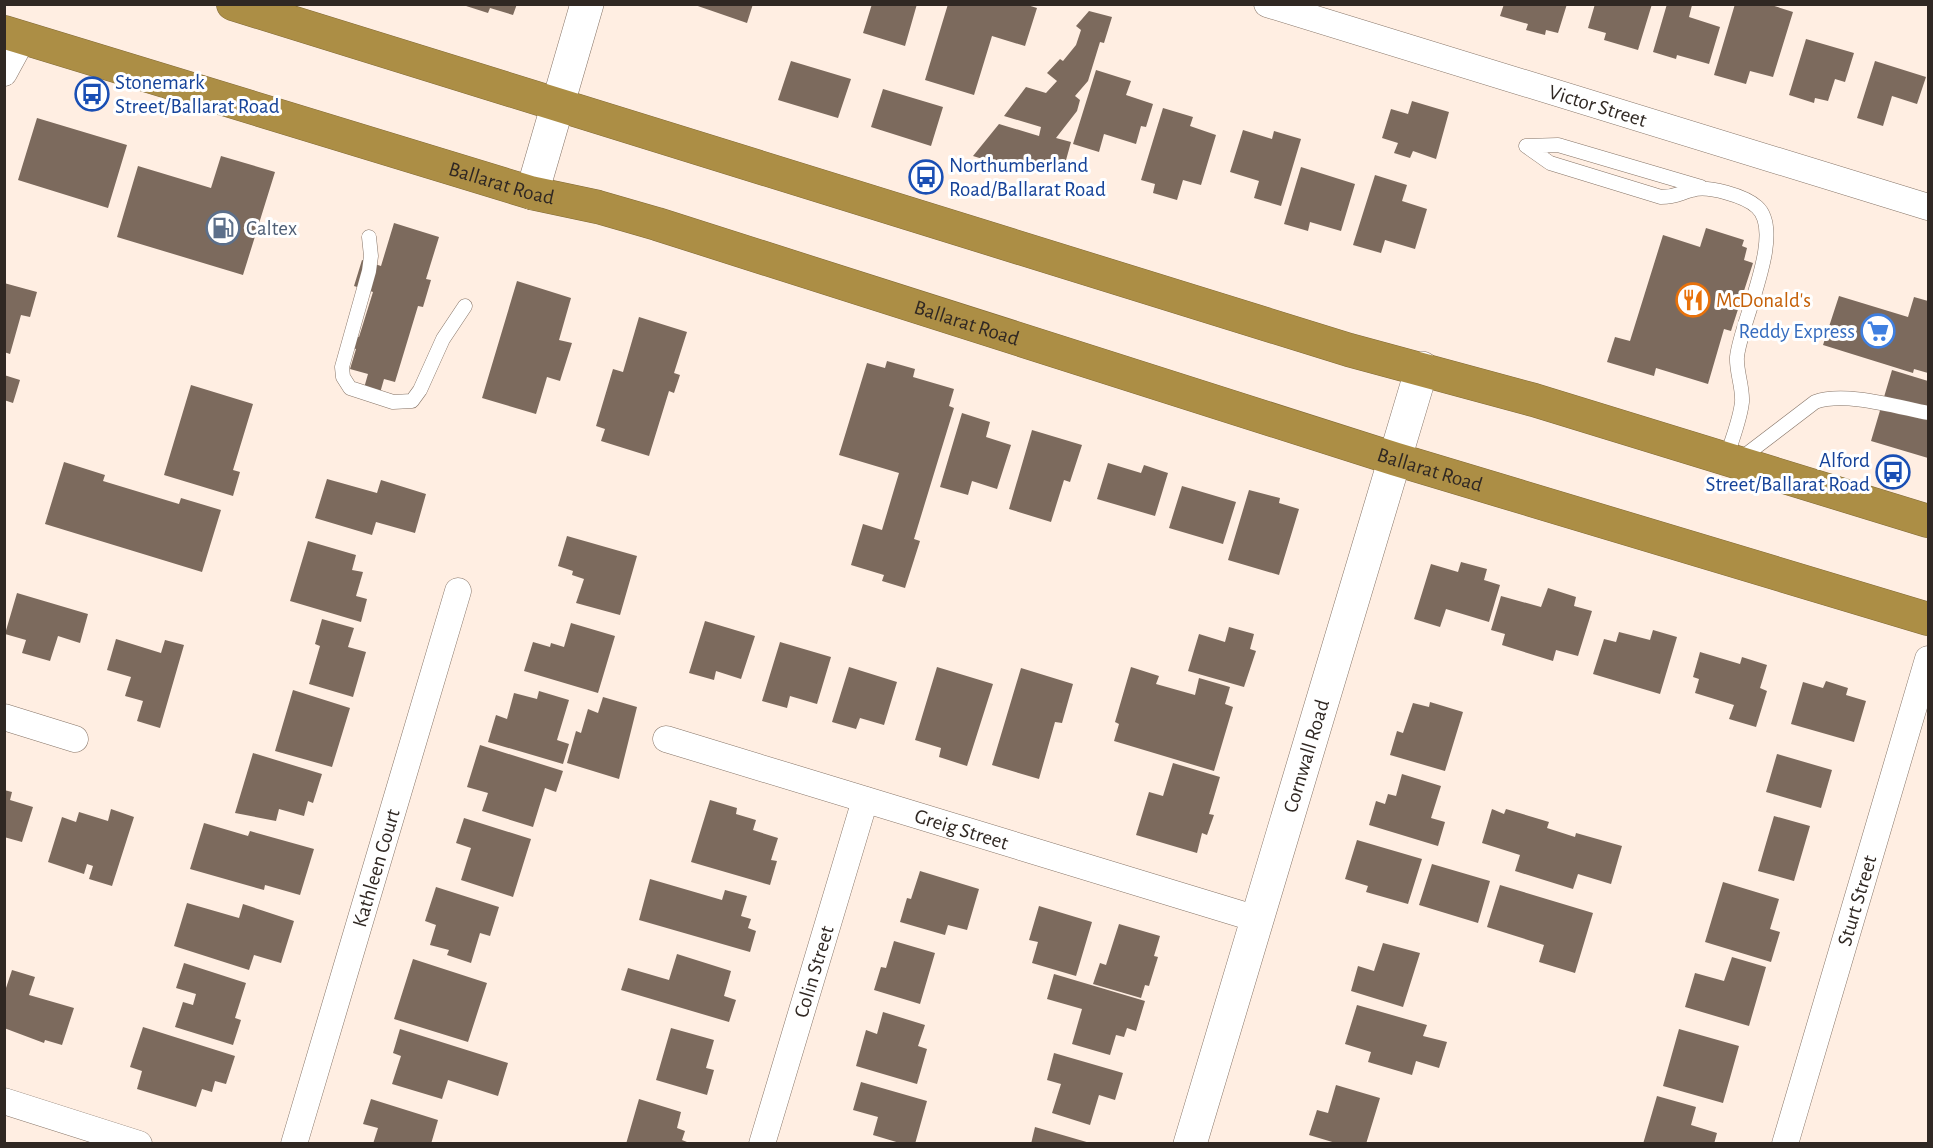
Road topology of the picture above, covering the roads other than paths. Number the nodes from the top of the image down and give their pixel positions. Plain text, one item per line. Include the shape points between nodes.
1 (233, 4) edge
2 (587, 4) edge
3 (1267, 4) edge
4 (14, 35) edge
5 (4, 73) edge
6 (557, 105) junction
7 (1708, 190) junction
8 (532, 193) junction
9 (1929, 207) edge
10 (369, 237) dead end
11 (465, 306) dead end
12 (1422, 369) junction
13 (1929, 413) edge
14 (1395, 459) junction
15 (1730, 462) junction
16 (1929, 521) edge
17 (458, 591) dead end
18 (1929, 619) edge
19 (1929, 659) edge
20 (4, 717) edge
21 (75, 739) dead end
22 (666, 739) dead end
23 (865, 800) junction
24 (1257, 919) junction
25 (4, 1101) edge
26 (139, 1143) edge
27 (294, 1143) edge
28 (762, 1143) edge
29 (1190, 1143) edge
30 (1785, 1143) edge

1 - 6 highway
2 - 6 street
3 - 9 street, Victor Street
4 - 5 street
4 - 8 highway, Ballarat Road
6 - 8 street
6 - 12 highway via 1349,350
7 - 7 lane via 1692,189 1678,197 1661,196 1550,163 1526,146 1558,145
7 - 15 lane via 1754,205 1759,209 1765,231 1766,250 1737,357 1742,403
8 - 14 highway, Ballarat Road via 657,224
10 - 11 lane via 369,271 342,367 350,388 393,402 412,401 443,339
12 - 14 street, Cornwall Road
12 - 15 highway
13 - 15 lane via 1875,402 1823,399
14 - 18 highway, Ballarat Road
14 - 24 street, Cornwall Road
15 - 16 highway
17 - 27 street, Kathleen Court
19 - 30 street, Sturt Street
20 - 21 street
22 - 23 street, Greig Street
23 - 24 street, Greig Street
23 - 28 street, Colin Street
24 - 29 street, Cornwall Road
25 - 26 street

